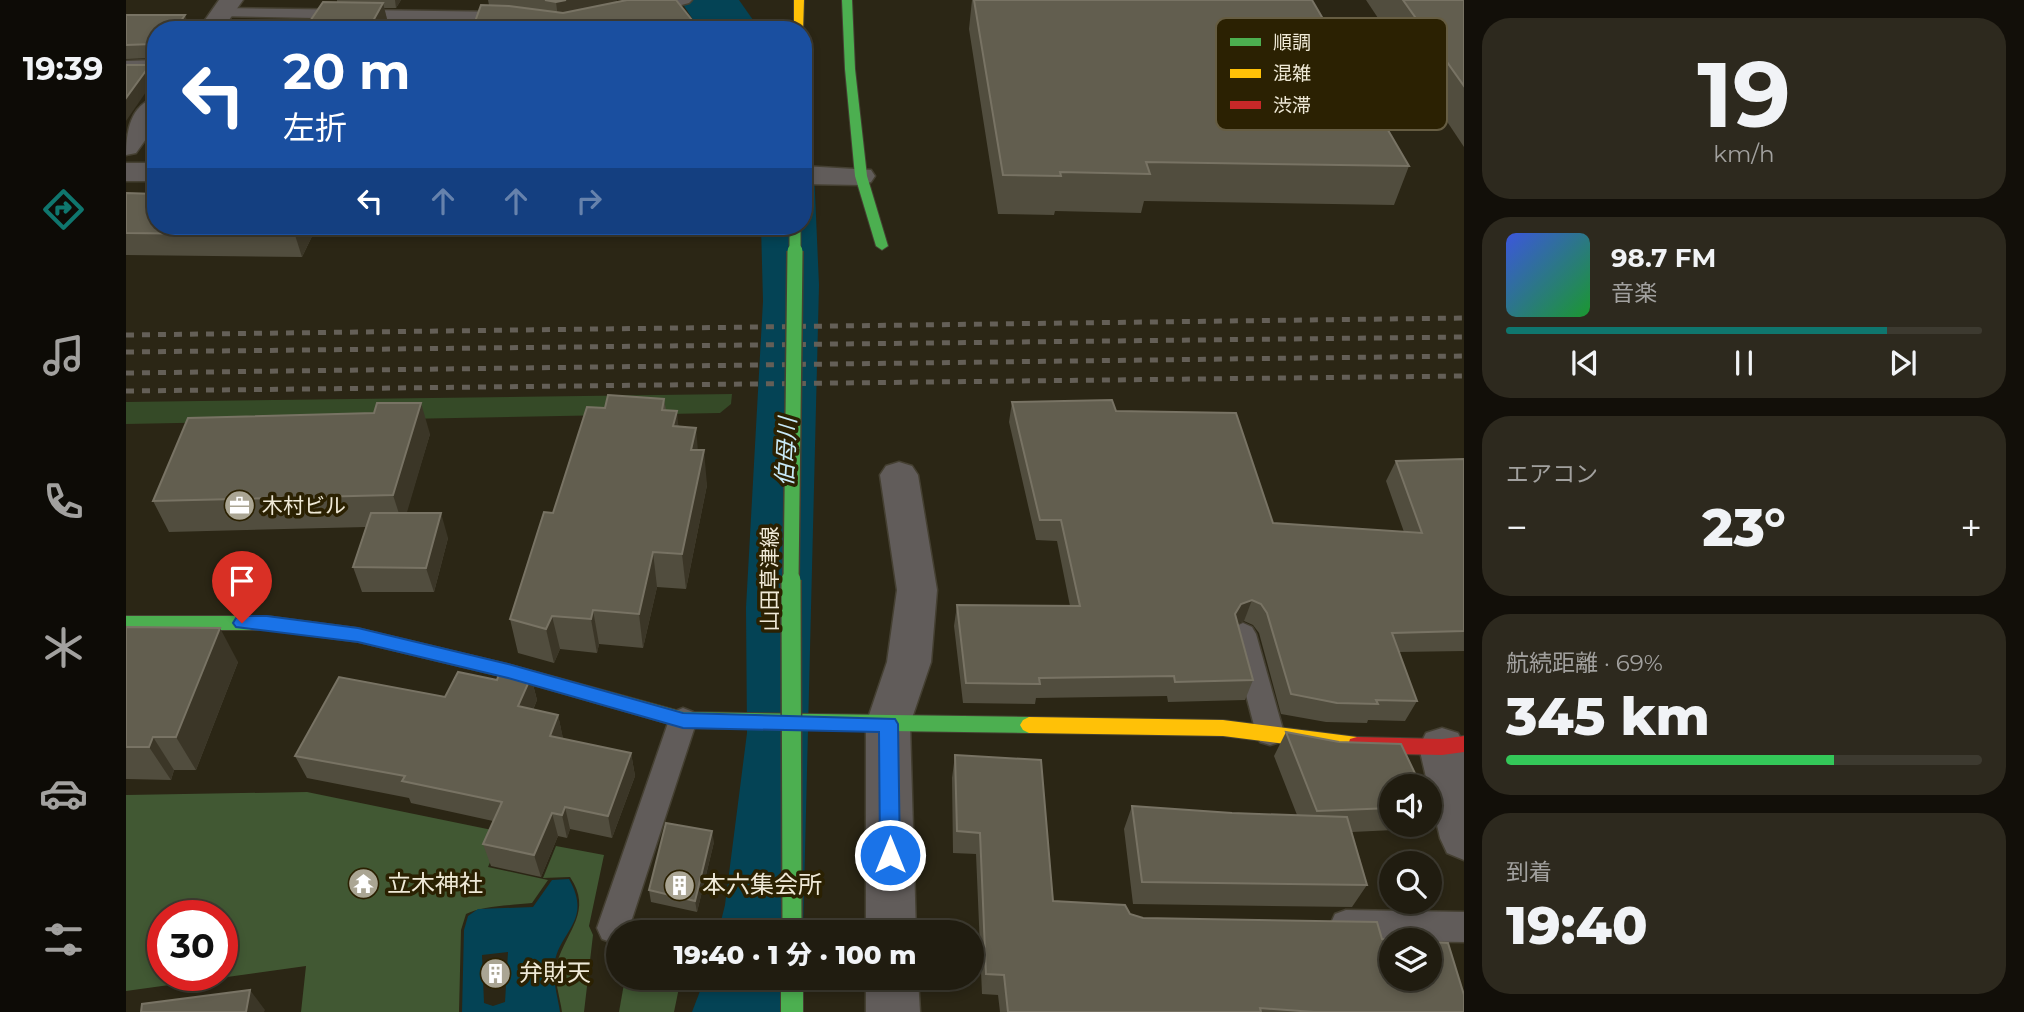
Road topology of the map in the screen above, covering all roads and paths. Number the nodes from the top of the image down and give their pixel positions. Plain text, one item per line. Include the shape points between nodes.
1 (431, 0) edge
2 (799, 0) edge
3 (848, 0) edge
4 (680, 3) edge
5 (625, 13) edge
6 (221, 14) edge
7 (416, 16) junction
8 (522, 19) edge
9 (799, 21) edge
10 (147, 68) edge
11 (126, 69) edge
12 (147, 118) edge
13 (126, 147) edge
14 (126, 172) edge
15 (147, 172) edge
16 (812, 175) edge
17 (862, 176) junction
18 (795, 235) edge
19 (882, 246) dead end
20 (900, 475) dead end
21 (126, 622) edge
22 (1242, 634) edge
23 (683, 720) junction
24 (888, 724) junction
25 (1270, 733) junction
26 (1453, 746) edge
27 (1464, 838) edge
28 (616, 920) edge
29 (792, 920) edge
30 (891, 920) edge
31 (1312, 924) edge
32 (1464, 927) edge
33 (792, 990) edge
34 (892, 990) edge
35 (792, 1012) edge
36 (893, 1012) edge

1 - 7 lane
2 - 9 street
3 - 17 street
4 - 5 lane
6 - 7 lane
7 - 8 lane
10 - 11 street
12 - 13 street
14 - 15 street
16 - 17 street
17 - 19 street
18 - 29 street, 山田草津線, bridge
20 - 24 street via 916,590 909,662
21 - 23 street via 267,623 358,635
22 - 25 lane
23 - 24 street
23 - 28 lane
24 - 25 street via 1088,724
24 - 30 street
25 - 26 street via 1326,744
26 - 27 street
31 - 32 lane
33 - 35 street
34 - 36 street

